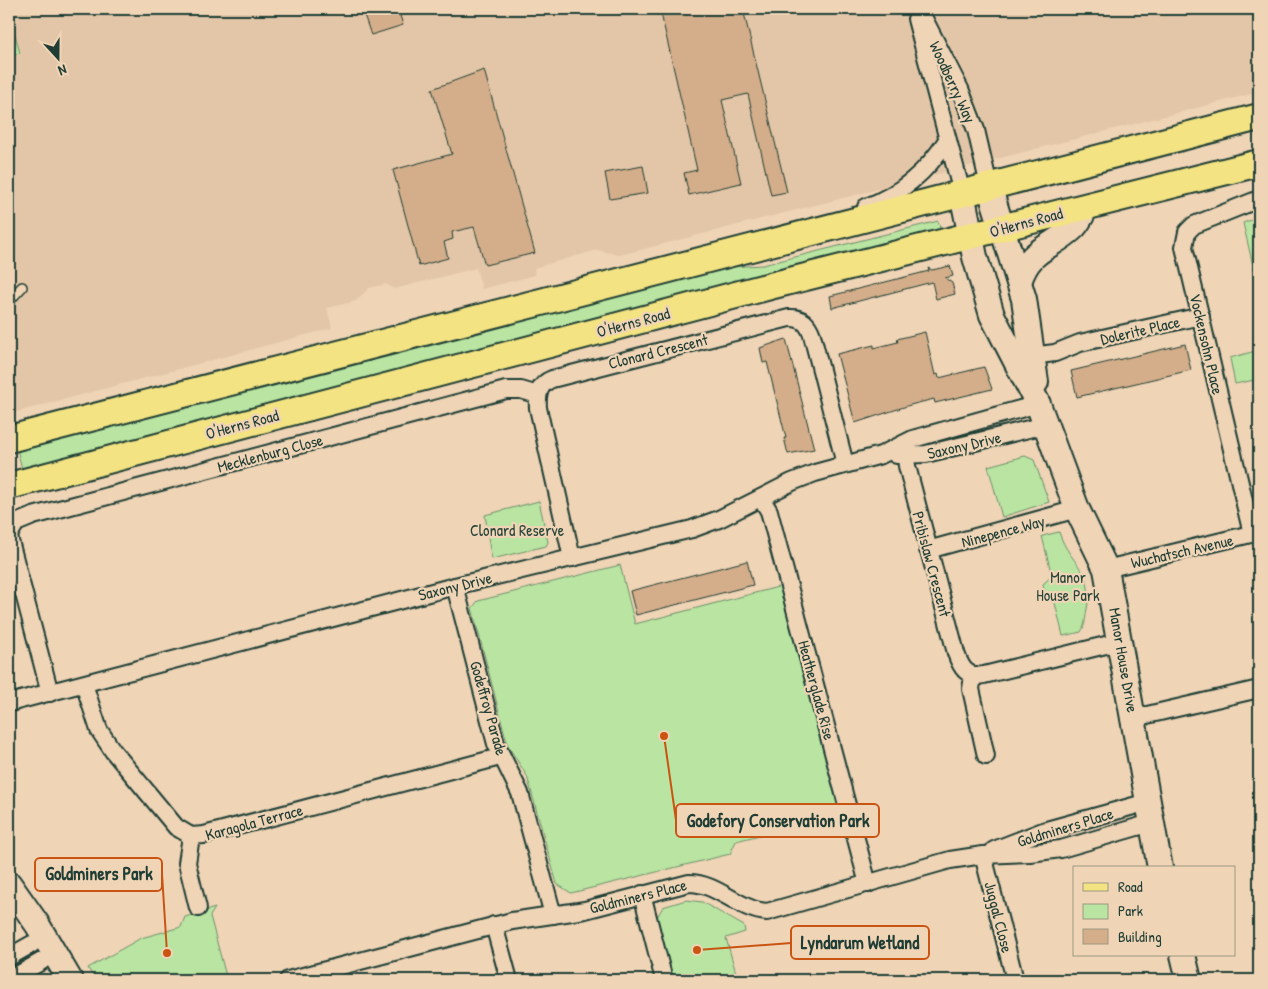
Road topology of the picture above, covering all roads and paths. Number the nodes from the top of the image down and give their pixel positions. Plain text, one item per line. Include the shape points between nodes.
1 (914, 9) edge
2 (919, 9) edge
3 (1259, 117) edge
4 (947, 140) junction
5 (1259, 162) edge
6 (989, 186) junction
7 (962, 193) junction
8 (1259, 199) edge
9 (1086, 206) junction
10 (1001, 228) junction
11 (797, 235) junction
12 (970, 237) junction
13 (943, 244) junction
14 (1019, 282) junction
15 (982, 283) junction
16 (9, 287) edge
17 (9, 301) edge
18 (1200, 316) junction
19 (1025, 352) junction
20 (538, 396) junction
21 (1042, 414) junction
22 (9, 438) edge
23 (904, 450) junction
24 (845, 464) junction
25 (10, 482) edge
26 (761, 498) junction
27 (1077, 509) junction
28 (1256, 533) edge
29 (9, 534) edge
30 (928, 550) junction
31 (572, 558) junction
32 (1106, 570) junction
33 (455, 586) junction
34 (1118, 642) junction
35 (973, 676) junction
36 (84, 684) junction
37 (1259, 689) edge
38 (50, 693) junction
39 (13, 701) edge
40 (1134, 718) junction
41 (986, 756) dead end
42 (500, 757) junction
43 (1149, 812) junction
44 (191, 836) junction
45 (983, 855) junction
46 (1160, 866) edge
47 (9, 884) edge
48 (868, 884) junction
49 (642, 894) junction
50 (9, 908) edge
51 (198, 908) dead end
52 (553, 915) junction
53 (494, 925) junction
54 (46, 956) edge
55 (1183, 956) edge
56 (9, 957) edge
57 (334, 974) edge
58 (9, 980) edge
59 (70, 980) edge
60 (288, 980) edge
61 (509, 980) edge
62 (664, 980) edge
63 (1015, 980) edge
64 (1189, 980) edge

1 - 4 street, Woodberry Way
2 - 6 street, Woodberry Way via 960,89 976,130
3 - 6 main road
4 - 7 street, Woodberry Way
4 - 11 street via 924,171 890,198
5 - 9 main road, O'Herns Road
6 - 7 main road
6 - 10 street, Manor House Drive
7 - 11 main road
7 - 12 street, Manor House Drive
8 - 18 street, Vockensohn Place via 1194,225 1187,232 1184,247
9 - 10 main road, O'Herns Road
9 - 14 street via 1075,226 1034,255 1024,267
10 - 12 main road, O'Herns Road
10 - 14 street, Manor House Drive
11 - 22 main road
12 - 13 main road, O'Herns Road
12 - 15 street, Manor House Drive
13 - 15 street
13 - 25 main road, O'Herns Road
14 - 19 street, Manor House Drive
15 - 19 street, Manor House Drive via 992,315
16 - 17 lane via 22,287
18 - 19 street, Dolerite Place via 1080,344
18 - 28 street, Vockensohn Place
19 - 21 street, Manor House Drive
20 - 24 street, Clonard Crescent via 542,384 559,376 798,318 807,324 813,336
20 - 29 street, Mecklenburg Close via 514,389 496,392 33,516 16,523
20 - 31 street
21 - 23 street, Saxony Drive via 913,439
21 - 27 street, Manor House Drive
23 - 24 street, Saxony Drive
23 - 30 street, Pribislaw Crescent
24 - 26 street, Saxony Drive via 792,482
26 - 31 street, Saxony Drive via 692,529
26 - 48 street, Heatherglade Rise via 769,511
27 - 30 street, Ninepence Way
27 - 32 street, Manor House Drive
28 - 32 street, Wuchatsch Avenue
29 - 38 street, Mecklenburg Close
30 - 35 street, Pribislaw Crescent via 958,660
31 - 33 street, Saxony Drive
32 - 34 street, Manor House Drive
33 - 36 street, Saxony Drive
33 - 42 street, Godeffroy Parade
34 - 35 street
34 - 40 street, Manor House Drive
35 - 41 street via 971,689
36 - 38 street, Saxony Drive
36 - 44 street, Karagola Terrace via 99,730 113,751 176,827
37 - 40 street
38 - 39 street, Saxony Drive
40 - 43 street, Manor House Drive
42 - 44 street, Karagola Terrace
42 - 52 street, Godeffroy Parade via 516,781
43 - 45 street, Goldminers Place via 1061,849
43 - 46 street, Manor House Drive
44 - 51 street via 187,863
45 - 48 street, Goldminers Place via 950,860
45 - 63 street, Juggal Close
47 - 54 street
48 - 49 street, Goldminers Place via 767,912 749,908 697,883
49 - 52 street, Goldminers Place
49 - 62 street
50 - 54 street
52 - 53 street, Goldminers Place
53 - 57 street, Goldminers Place
53 - 61 street
54 - 56 street
54 - 58 street
54 - 59 street
55 - 64 street
57 - 60 street, Goldminers Place

